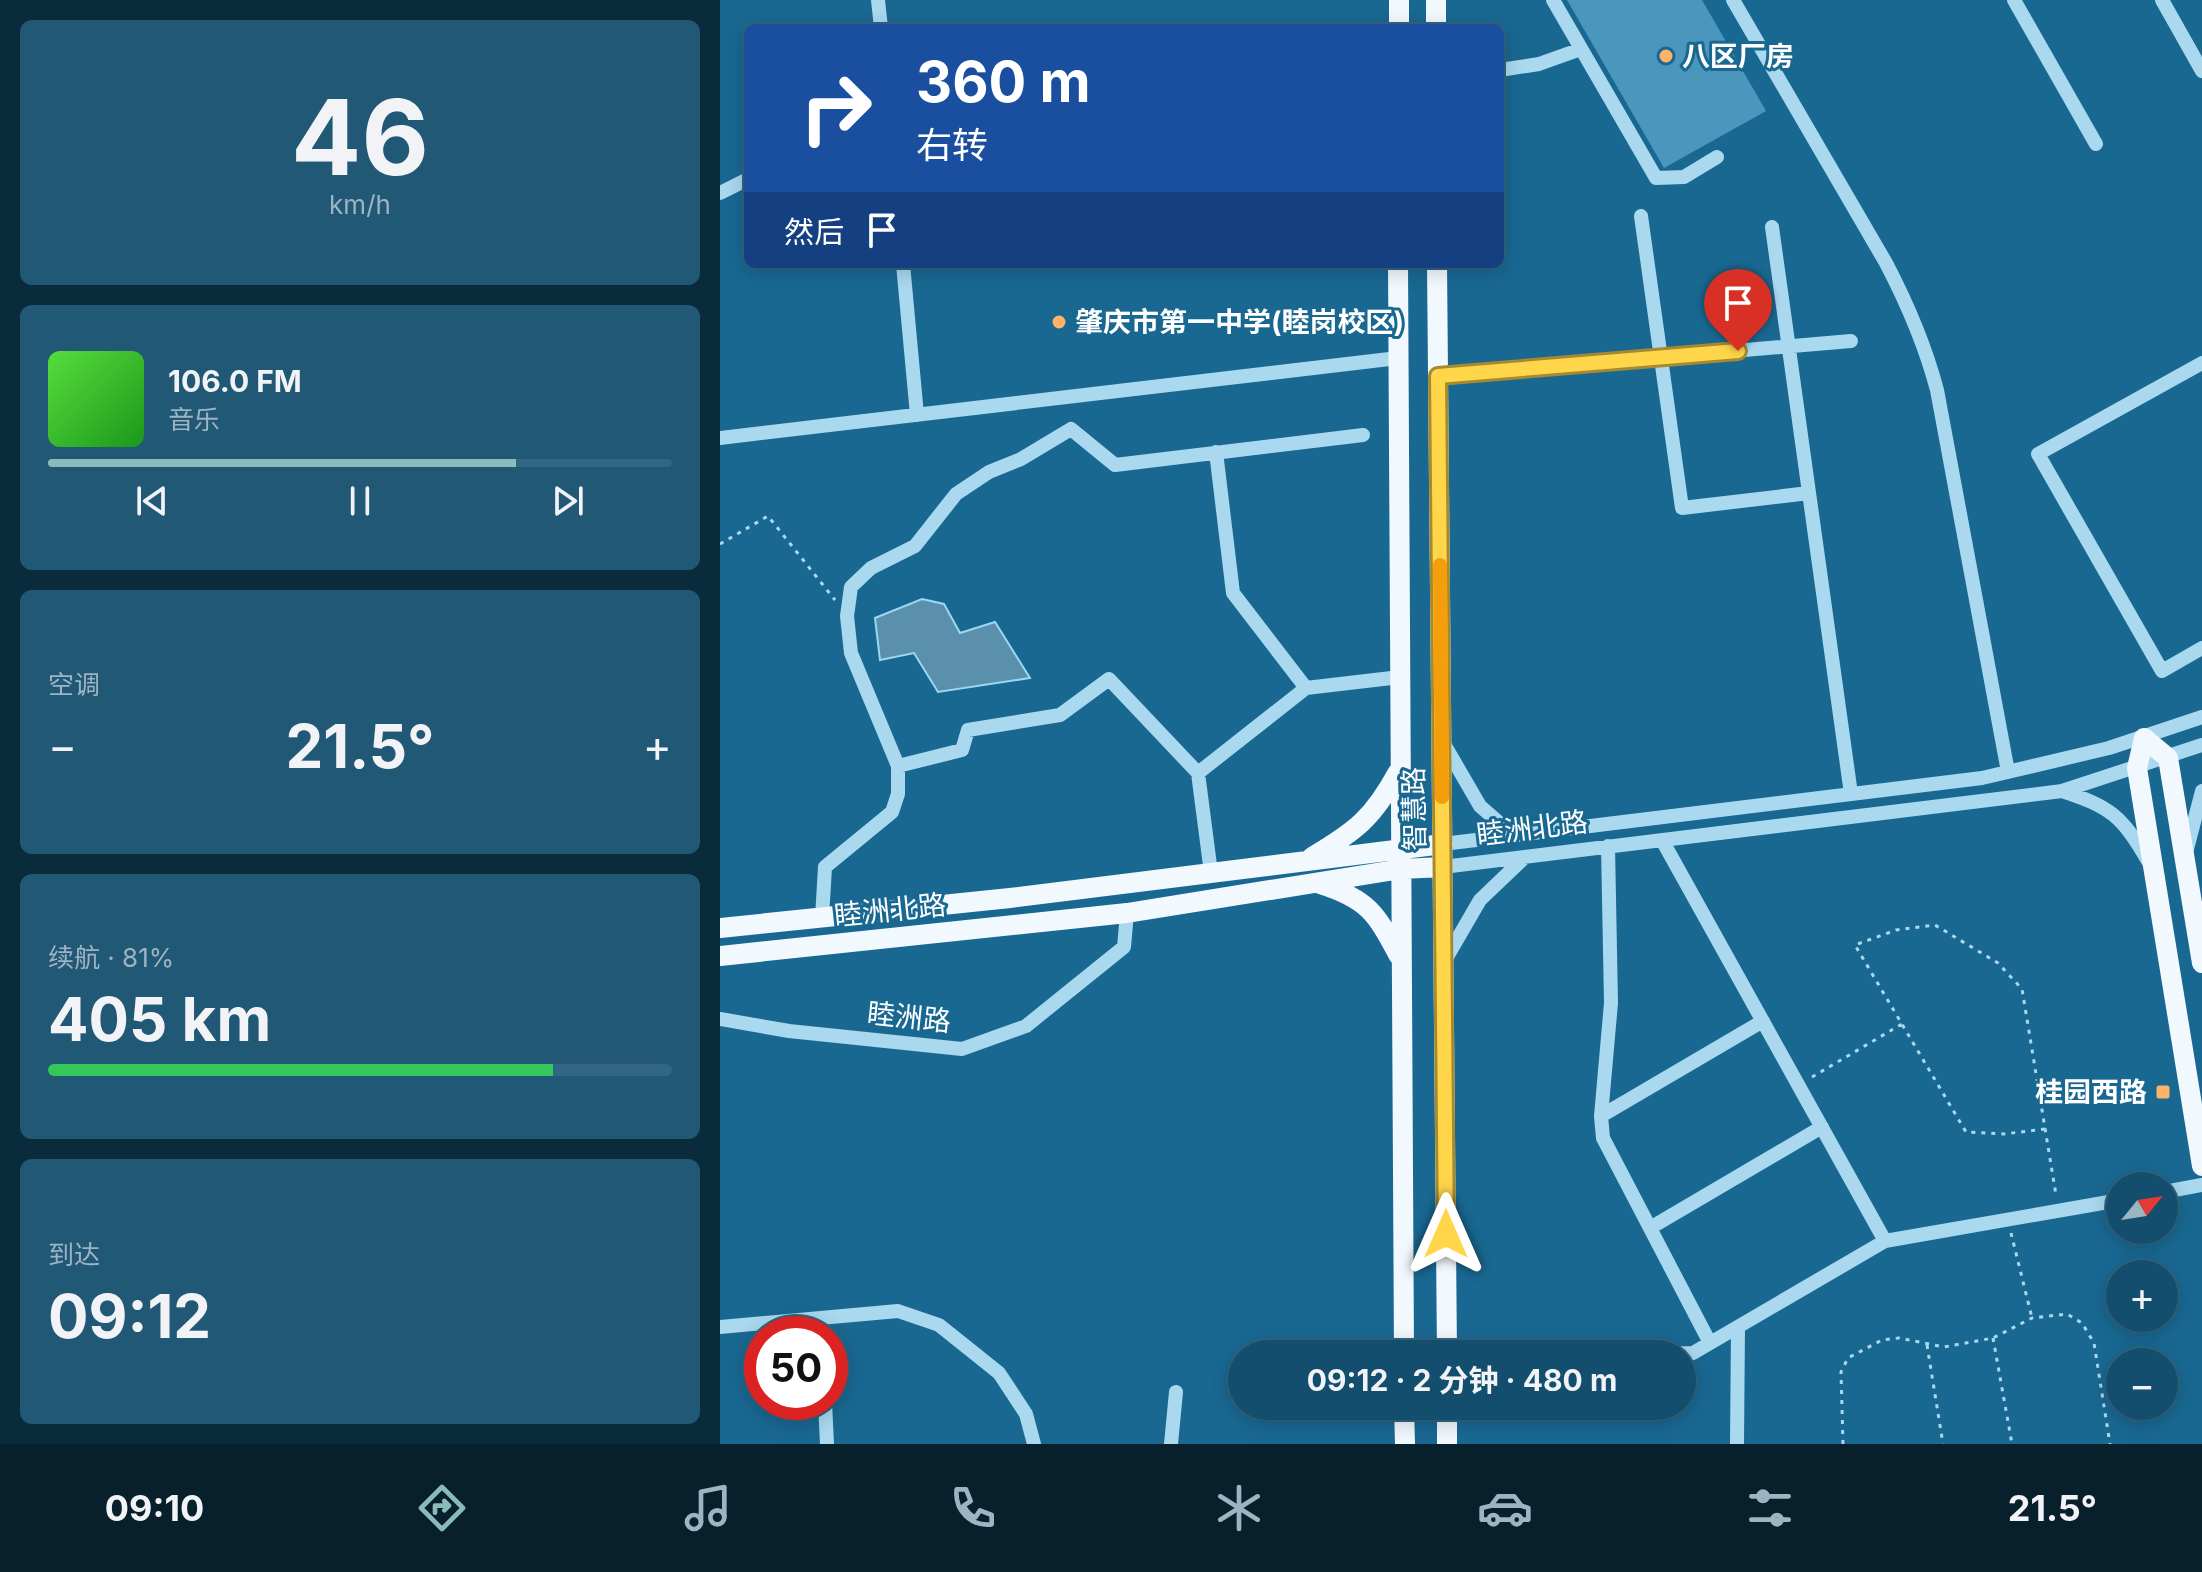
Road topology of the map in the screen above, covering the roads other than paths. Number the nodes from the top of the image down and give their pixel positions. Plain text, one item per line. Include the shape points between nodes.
1 (878, 0) edge
2 (1436, 0) edge
3 (1553, 0) edge
4 (1733, 0) edge
5 (2014, 0) edge
6 (2162, 0) edge
7 (1397, 2) edge
8 (881, 24) edge
9 (1399, 24) edge
10 (1436, 24) edge
11 (1581, 49) junction
12 (1504, 69) edge
13 (2202, 71) edge
14 (2096, 144) dead end
15 (1717, 157) dead end
16 (744, 181) edge
17 (720, 193) edge
18 (1641, 216) dead end
19 (1772, 227) dead end
20 (903, 268) edge
21 (1398, 268) edge
22 (1437, 268) edge
23 (1437, 299) junction
24 (1398, 300) junction
25 (1851, 341) dead end
26 (1789, 347) junction
27 (1661, 357) junction
28 (1398, 358) junction
29 (2202, 363) edge
30 (1438, 376) junction
31 (917, 415) junction
32 (1363, 435) dead end
33 (720, 438) edge
34 (1216, 452) junction
35 (1809, 493) junction
36 (2202, 648) edge
37 (1400, 677) junction
38 (1306, 688) junction
39 (2202, 717) edge
40 (2144, 738) junction
41 (1442, 741) junction
42 (2202, 745) edge
43 (2168, 758) junction
44 (898, 766) junction
45 (2137, 768) junction
46 (1400, 769) junction
47 (2008, 772) junction
48 (1198, 773) junction
49 (2062, 791) junction
50 (2202, 791) edge
51 (1851, 794) junction
52 (1513, 835) junction
53 (1662, 840) junction
54 (1443, 844) junction
55 (1608, 846) junction
56 (1525, 857) junction
57 (2185, 858) junction
58 (1401, 859) junction
59 (1306, 861) junction
60 (1443, 867) junction
61 (2153, 869) junction
62 (1211, 873) junction
63 (1316, 883) junction
64 (1127, 913) junction
65 (822, 918) junction
66 (720, 928) edge
67 (720, 956) edge
68 (1402, 960) junction
69 (1444, 963) junction
70 (2202, 963) edge
71 (720, 1019) edge
72 (1763, 1021) junction
73 (1601, 1116) junction
74 (1822, 1127) junction
75 (2202, 1166) edge
76 (2202, 1185) edge
77 (2178, 1189) edge
78 (2106, 1202) edge
79 (1650, 1228) junction
80 (1885, 1241) junction
81 (720, 1327) edge
82 (1738, 1327) junction
83 (1404, 1340) edge
84 (1447, 1340) edge
85 (1710, 1343) junction
86 (1696, 1351) edge
87 (1176, 1392) dead end
88 (826, 1420) edge
89 (1404, 1420) edge
90 (1447, 1420) edge
91 (827, 1444) edge
92 (1034, 1444) edge
93 (1171, 1444) edge
94 (1405, 1444) edge
95 (1447, 1444) edge
96 (1737, 1444) edge

1 - 8 street
2 - 10 main road
3 - 11 street
4 - 47 street via 1886,263 1925,345
5 - 14 street
6 - 13 street
7 - 9 main road
11 - 12 street
11 - 15 street via 1656,178 1684,177
16 - 17 street
18 - 27 street
19 - 26 street
20 - 31 street
21 - 24 main road, 智慧路
22 - 23 main road, 智慧路
23 - 24 main road via 1425,307 1408,307
23 - 30 main road, 智慧路
24 - 28 main road, 智慧路
25 - 26 street
26 - 27 street
26 - 35 street
27 - 30 street
27 - 35 street via 1682,508
28 - 31 street
28 - 37 main road, 智慧路
29 - 36 street via 2038,454 2162,671
30 - 41 main road, 智慧路
31 - 33 street
32 - 34 street
34 - 38 street via 1233,593
34 - 44 street via 1115,465 1071,429 956,494 915,546 871,568 851,587 851,653
35 - 51 street
37 - 38 street
37 - 46 main road, 智慧路
38 - 48 street
39 - 40 street, 睦洲北路
40 - 43 main road
40 - 45 main road
40 - 47 street, 睦洲北路
41 - 52 street via 1480,806
41 - 54 main road, 智慧路
42 - 43 street, 睦洲北路
43 - 45 street, 睦洲北路
43 - 57 main road
44 - 48 street via 962,750 968,730 1060,715 1109,679
44 - 65 street via 892,812 825,867
45 - 49 street, 睦洲北路
45 - 61 main road
46 - 58 main road, 智慧路
46 - 59 main road via 1366,821
47 - 51 street, 睦洲北路
48 - 62 street
49 - 53 street, 睦洲北路
49 - 61 street via 2120,819
50 - 57 street
51 - 52 street, 睦洲北路
52 - 54 street, 睦洲北路
53 - 55 street, 睦洲北路
53 - 72 street
54 - 58 main road, 睦洲北路
54 - 60 main road, 智慧路
55 - 56 street, 睦洲北路
55 - 73 street via 1611,1003
56 - 60 street, 睦洲北路
56 - 69 street via 1480,900
57 - 70 main road
58 - 59 main road, 睦洲北路
58 - 60 main road, 睦洲北路
58 - 63 main road, 睦洲北路
58 - 68 main road, 智慧路
59 - 62 main road, 睦洲北路
60 - 69 main road, 智慧路
61 - 75 main road
62 - 65 main road, 睦洲北路
63 - 64 main road, 睦洲北路
63 - 68 main road via 1368,906
64 - 67 main road, 睦洲北路
64 - 71 street, 睦洲路 via 1124,947 1026,1026 962,1049
65 - 66 main road, 睦洲北路
68 - 83 main road, 智慧路
69 - 84 main road, 智慧路
72 - 73 street
72 - 74 street
73 - 79 street via 1603,1138
74 - 79 street
74 - 80 street
76 - 77 street
78 - 80 street
79 - 85 street
80 - 82 street
81 - 92 street via 898,1311 939,1325 999,1373 1026,1414
82 - 85 street
82 - 96 street
85 - 86 street
87 - 93 street
88 - 91 street
89 - 94 main road
90 - 95 main road

